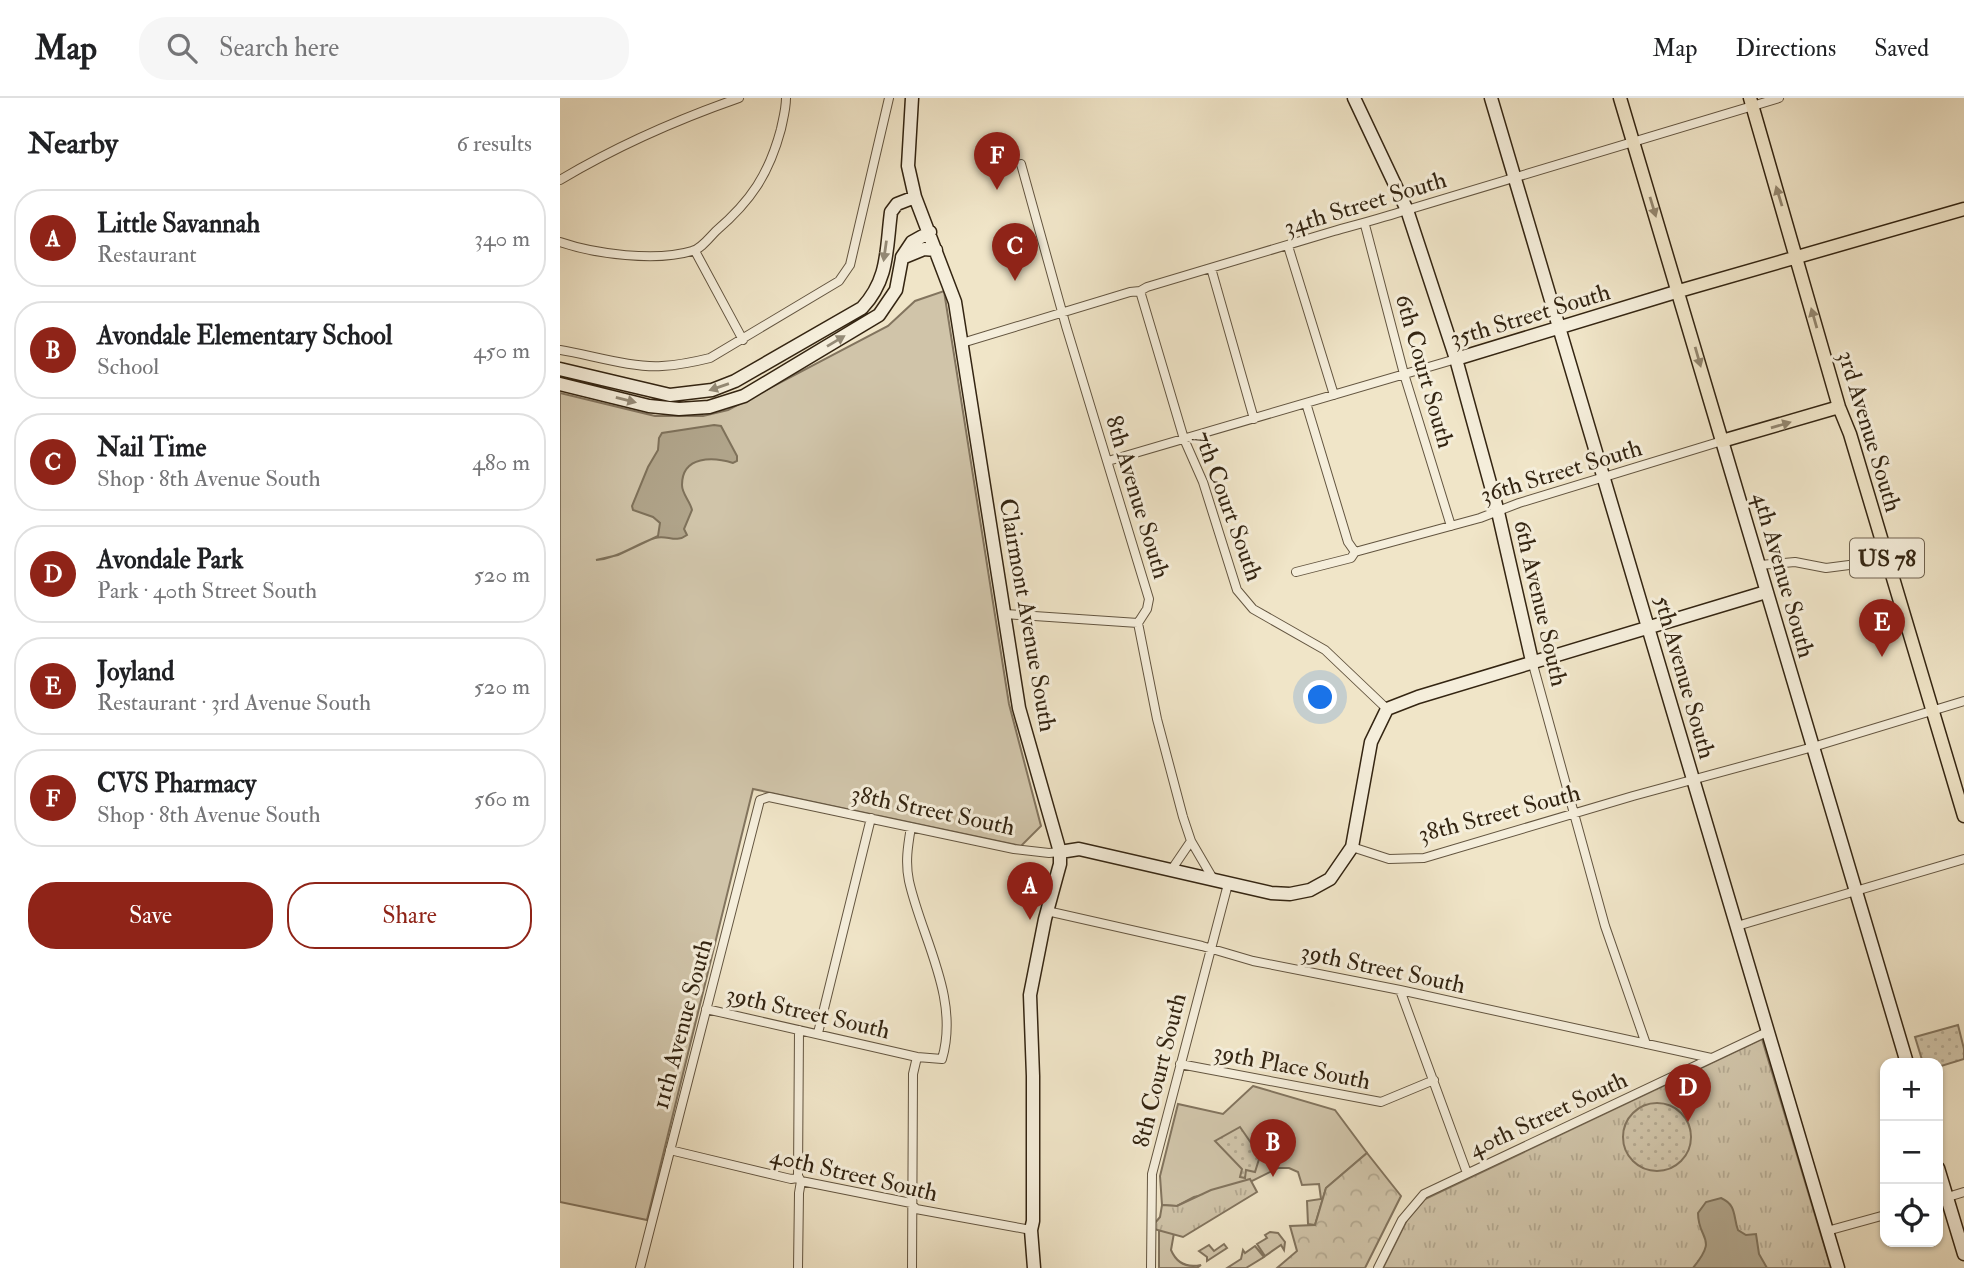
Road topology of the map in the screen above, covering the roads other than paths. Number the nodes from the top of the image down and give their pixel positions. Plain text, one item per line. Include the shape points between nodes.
1 (739, 98) edge
2 (786, 98) edge
3 (889, 98) edge
4 (912, 98) edge
5 (1354, 98) edge
6 (1491, 98) edge
7 (1620, 98) edge
8 (1779, 98) edge
9 (1751, 102) edge
10 (1633, 142) junction
11 (1021, 164) dead end
12 (1516, 178) junction
13 (560, 180) edge
14 (915, 197) junction
15 (1964, 209) edge
16 (1407, 210) junction
17 (1365, 225) junction
18 (930, 232) junction
19 (560, 242) edge
20 (1288, 246) junction
21 (936, 250) junction
22 (695, 251) junction
23 (1797, 257) junction
24 (902, 258) junction
25 (1211, 268) junction
26 (1140, 291) junction
27 (1679, 291) junction
28 (1064, 312) junction
29 (1559, 327) junction
30 (743, 340) junction
31 (962, 343) junction
32 (560, 349) edge
33 (1456, 359) junction
34 (560, 369) edge
35 (1404, 374) junction
36 (560, 384) edge
37 (1334, 395) junction
38 (1306, 403) junction
39 (1839, 408) junction
40 (1254, 419) junction
41 (1184, 439) junction
42 (1722, 441) junction
43 (1108, 461) junction
44 (1603, 478) junction
45 (1498, 512) junction
46 (1451, 526) junction
47 (1354, 552) junction
48 (1888, 560) junction
49 (1760, 565) junction
50 (1296, 572) dead end
51 (1766, 592) junction
52 (1005, 614) junction
53 (1138, 623) junction
54 (1649, 629) junction
55 (1532, 662) junction
56 (1964, 701) edge
57 (1387, 709) junction
58 (1932, 710) junction
59 (1813, 747) junction
60 (1694, 781) junction
61 (769, 797) joint
62 (1574, 814) junction
63 (1964, 816) edge
64 (871, 818) junction
65 (911, 827) junction
66 (1191, 841) junction
67 (1352, 848) junction
68 (1060, 852) junction
69 (1964, 859) edge
70 (1172, 869) junction
71 (1212, 877) junction
72 (1228, 884) junction
73 (1856, 891) junction
74 (1047, 911) junction
75 (1737, 926) junction
76 (1210, 949) junction
77 (1399, 990) junction
78 (706, 1009) junction
79 (799, 1030) junction
80 (1769, 1031) junction
81 (818, 1033) junction
82 (1646, 1044) junction
83 (917, 1056) junction
84 (1712, 1058) junction
85 (1906, 1058) edge
86 (1180, 1064) junction
87 (1434, 1080) junction
88 (670, 1150) junction
89 (1467, 1173) junction
90 (801, 1181) junction
91 (1964, 1192) edge
92 (1943, 1199) edge
93 (1943, 1202) edge
94 (911, 1203) junction
95 (1880, 1216) edge
96 (1031, 1230) junction
97 (1827, 1231) junction
98 (1964, 1254) edge
99 (640, 1268) edge
100 (798, 1268) edge
101 (912, 1268) edge
102 (1034, 1268) edge
103 (1152, 1268) edge
104 (1378, 1268) edge
105 (1838, 1268) edge

1 - 13 street via 644,135
2 - 22 street via 776,149 757,189
3 - 30 street via 850,265 839,281
4 - 14 street, Clairmont Avenue South via 908,166
5 - 16 street, 6th Avenue South
6 - 12 street, 5th Avenue South
7 - 10 main road, 4th Avenue South
8 - 9 street, 34th Street South
9 - 10 street, 34th Street South
23 -> 9 main road, 3rd Avenue South / US 78
10 - 12 street, 34th Street South
10 -> 27 main road, 4th Avenue South
11 - 28 street, 8th Avenue South
12 - 16 street, 34th Street South
12 - 29 street, 5th Avenue South
14 - 18 street, Clairmont Avenue South
14 -> 34 street via 897,204 891,212 881,280 862,308 735,382 670,395
15 - 23 main road, 35th Street South
16 - 17 street, 34th Street South
16 - 33 street, 6th Avenue South
17 - 20 street, 34th Street South
17 - 35 street, 6th Court South
18 - 21 street, Clairmont Avenue South
18 - 24 street via 912,242
19 - 22 street via 657,258
20 - 25 street, 34th Street South
20 - 37 street
21 - 24 street via 924,249
21 - 31 street, Clairmont Avenue South via 955,302
22 - 30 street
23 - 27 main road, 35th Street South
39 -> 23 main road, 3rd Avenue South / US 78
36 -> 24 street via 678,409 709,407 744,396 879,316 896,290
25 - 26 street, 34th Street South
25 - 40 street
26 - 28 street, 34th Street South
26 - 41 street, 7th Court South
27 - 29 street, 35th Street South
27 -> 42 main road, 4th Avenue South
28 - 31 street, 34th Street South
28 - 43 street, 8th Avenue South
29 - 33 street, 35th Street South
29 - 44 street, 5th Avenue South
30 - 32 street via 710,358 659,367
31 - 52 street, Clairmont Avenue South
33 - 35 street, 35th Street South
33 - 45 street, 6th Avenue South
35 - 37 street, 35th Street South
35 - 46 street, 6th Court South
37 - 38 street, 35th Street South
38 - 40 street, 35th Street South
38 - 47 street
42 -> 39 main road, 36th Street South
39 - 48 main road, 3rd Avenue South / US 78
40 - 41 street, 35th Street South
41 - 43 street, 35th Street South
41 - 57 street, 7th Court South via 1203,482 1237,590 1252,609 1325,650
42 - 44 street, 36th Street South
42 - 49 street, 4th Avenue South
43 - 53 street, 8th Avenue South via 1149,599
44 - 45 street, 36th Street South
44 - 54 street, 5th Avenue South
45 - 46 street, 36th Street South
45 - 55 street, 6th Avenue South
46 - 47 street, 36th Street South
47 - 50 street, 36th Street South via 1351,558
48 - 49 street via 1826,568 1795,562
48 - 58 main road, 3rd Avenue South / US 78
49 - 51 street, 4th Avenue South
51 - 54 street
51 - 59 street, 4th Avenue South
52 - 53 street
52 - 68 street, Clairmont Avenue South via 1019,708
53 - 66 street, 8th Avenue South via 1157,719
54 - 55 street
54 - 60 street, 5th Avenue South
55 - 57 street
55 - 62 street, 6th Avenue South
56 - 58 street, 38th Street South
57 - 67 street via 1371,742
58 - 59 street, 38th Street South
58 - 63 main road, 3rd Avenue South / US 78
59 - 60 street, 38th Street South
59 - 73 street, 4th Avenue South
60 - 62 street, 38th Street South
60 - 75 street, 5th Avenue South
61 - 64 street, 38th Street South
61 - 78 street, 11th Avenue South via 760,800 757,810
62 - 67 street, 38th Street South via 1424,858 1389,859
62 - 82 street, 6th Avenue South via 1605,926
64 - 65 street, 38th Street South
64 - 81 street
65 - 68 street, 38th Street South via 1014,849
65 - 83 street, 39th Street South via 906,856 909,880 940,978 947,1044 942,1059
66 - 70 street
66 - 71 street, 8th Avenue South
67 - 72 street, 38th Street South via 1330,878 1310,890 1290,894
68 - 70 street, 38th Street South via 1079,849
68 - 74 street, Clairmont Avenue South
69 - 73 street
70 - 71 street, 38th Street South
71 - 72 street, 38th Street South
72 - 76 street, 8th Court South
73 - 75 street
73 - 85 street, 4th Avenue South
74 - 76 street, 39th Street South
74 - 96 street, Clairmont Avenue South via 1030,995
75 - 80 street, 5th Avenue South
76 - 77 street, 39th Street South
76 - 86 street, 8th Court South
77 - 82 street, 39th Street South
77 - 87 street
78 - 79 street, 39th Street South
78 - 88 street, 11th Avenue South
79 - 81 street, 39th Street South
79 - 90 street
80 - 84 street, 40th Street South
80 - 97 street, 5th Avenue South
81 - 83 street, 39th Street South
82 - 84 street, 39th Street South
83 - 94 street
84 - 89 street, 40th Street South
86 - 87 street, 39th Place South via 1381,1102
86 - 103 street, 8th Court South via 1152,1181
87 - 89 street
88 - 90 street, 40th Street South
88 - 99 street, 11th Avenue South
89 - 104 street, 40th Street South via 1424,1194 1402,1220
90 - 94 street, 40th Street South
90 - 100 street
91 - 92 street
93 - 98 street
94 - 96 street, 40th Street South via 916,1209
94 - 101 street
95 - 97 street
96 - 102 street, Clairmont Avenue South
97 - 105 street, 5th Avenue South

